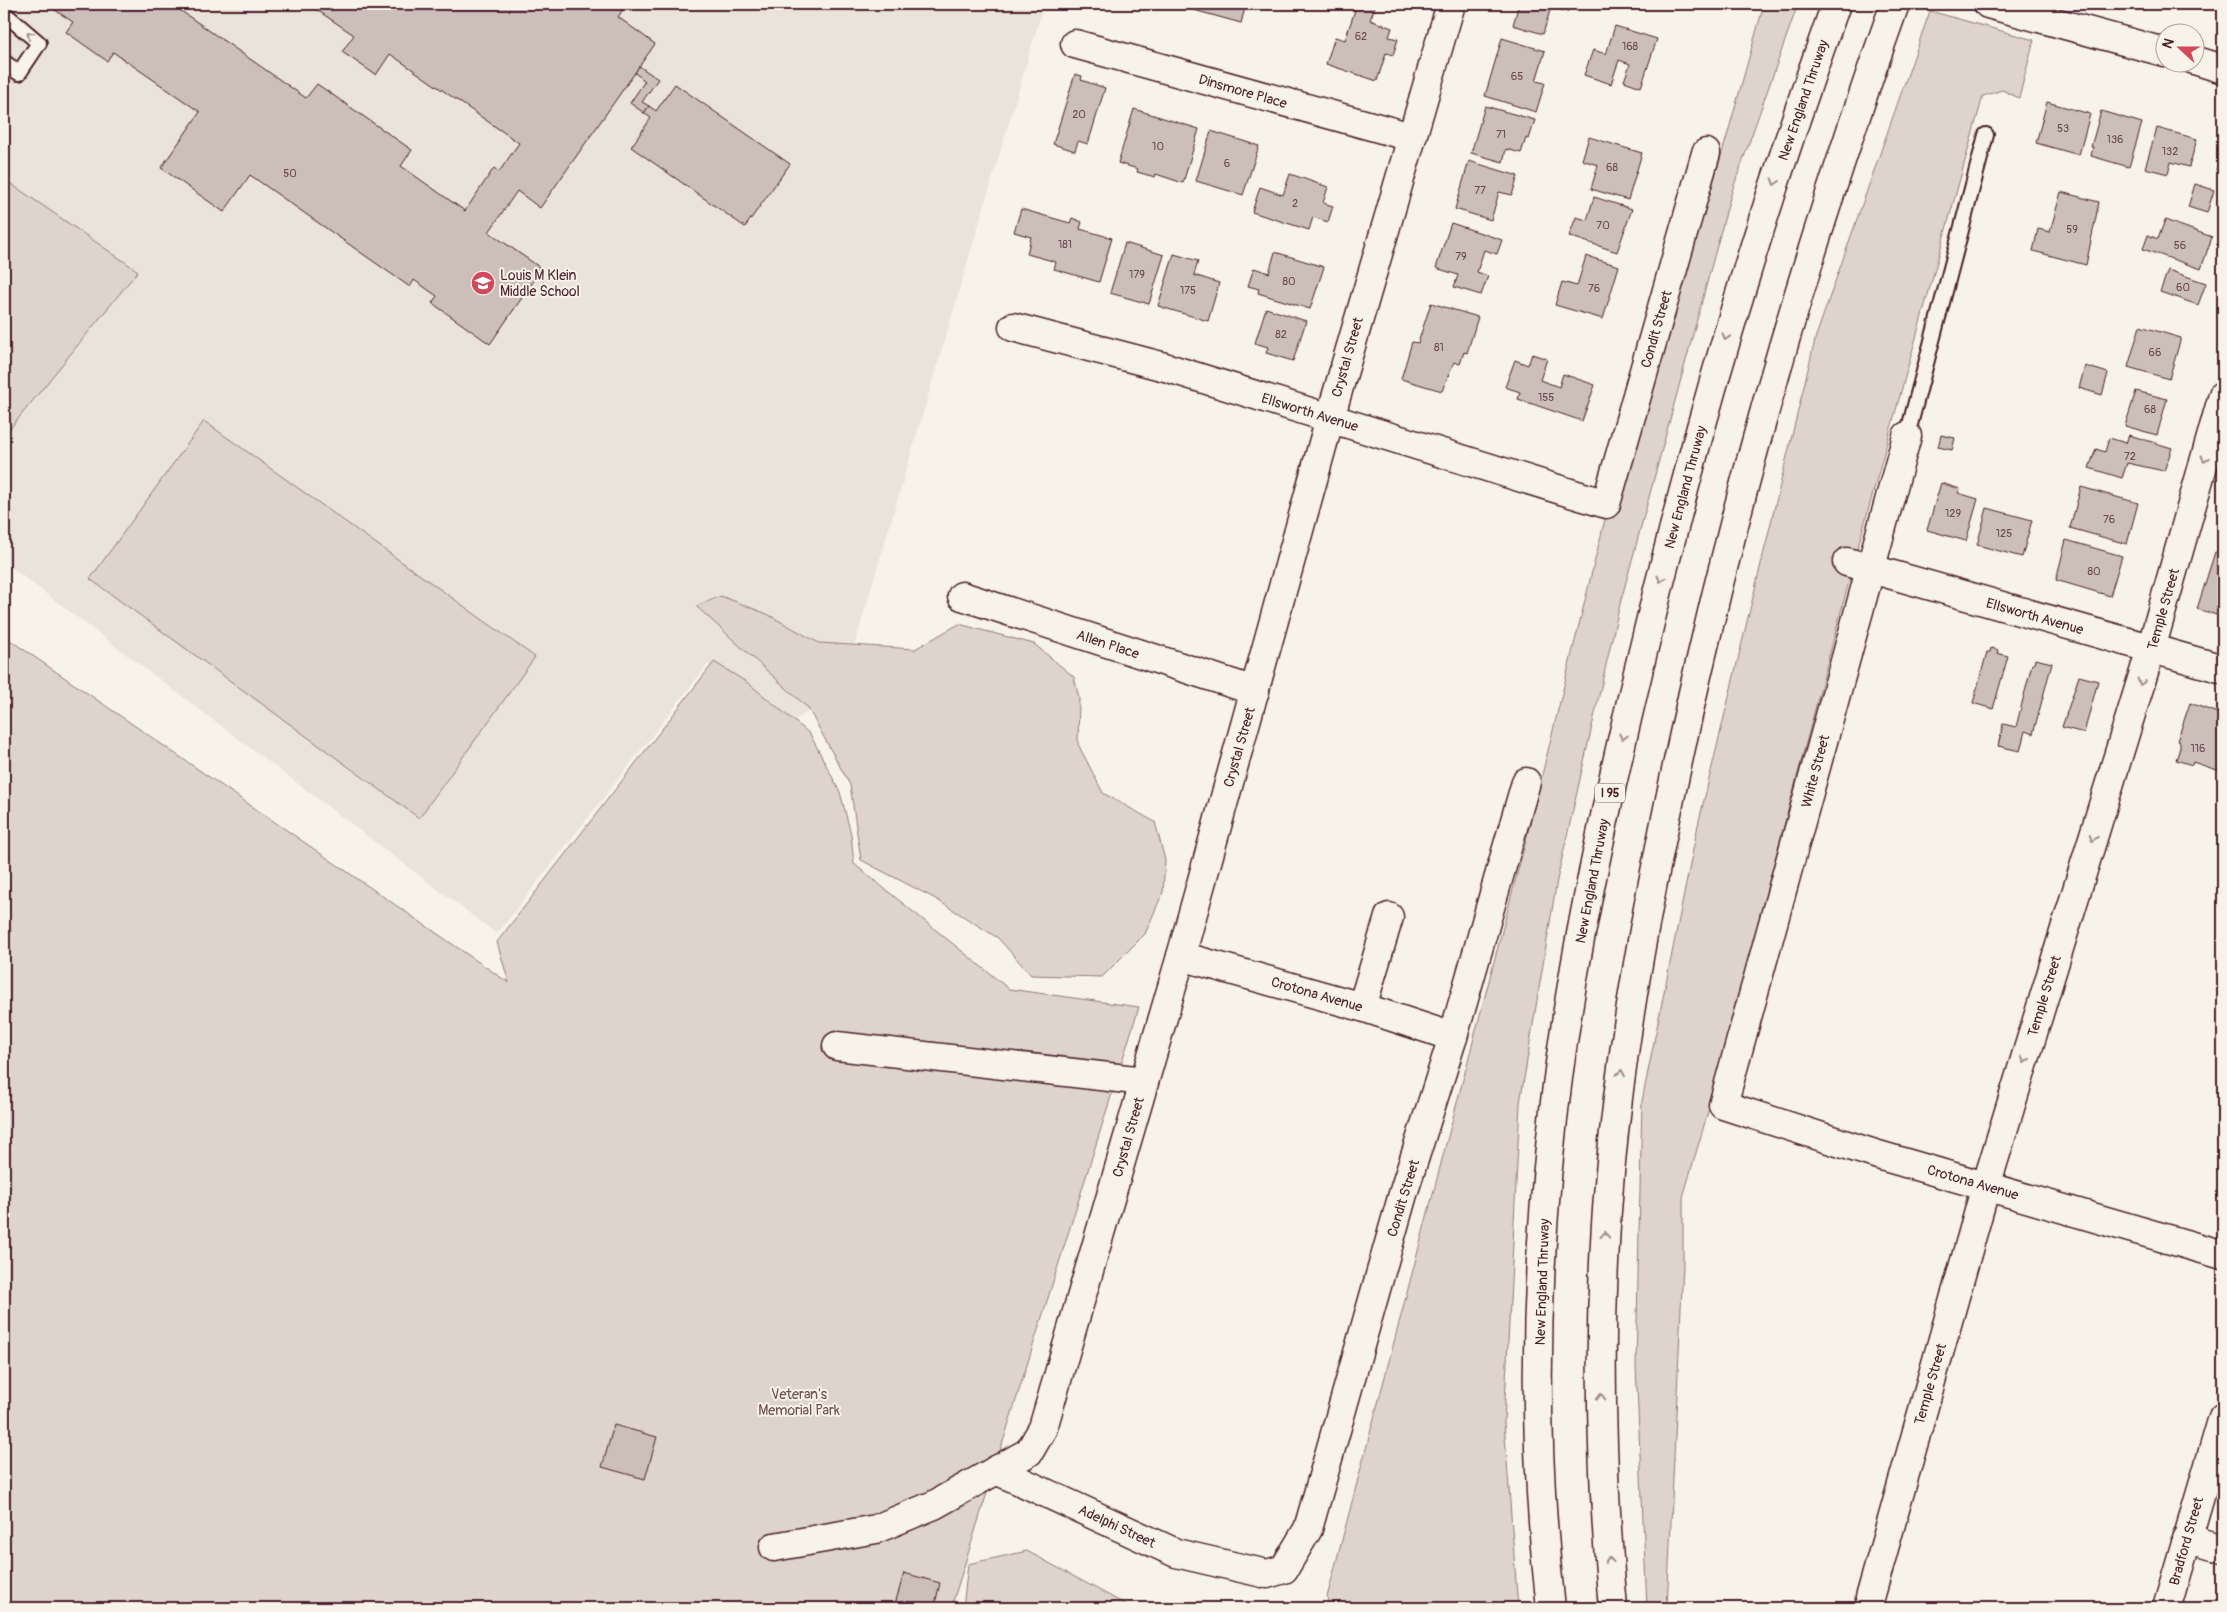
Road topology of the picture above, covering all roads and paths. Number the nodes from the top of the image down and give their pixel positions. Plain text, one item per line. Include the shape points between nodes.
1 (1451, 4) edge
2 (1836, 4) edge
3 (1895, 4) edge
4 (1988, 4) edge
5 (4, 13) edge
6 (1075, 44) dead end
7 (2154, 49) edge
8 (4, 62) edge
9 (2204, 63) edge
10 (2223, 69) edge
11 (1986, 135) dead end
12 (1411, 138) junction
13 (1706, 153) dead end
14 (1013, 326) dead end
15 (2223, 395) edge
16 (1330, 418) junction
17 (1907, 436) joint
18 (1606, 504) joint
19 (1859, 565) junction
20 (962, 596) dead end
21 (2151, 649) junction
22 (2223, 669) edge
23 (1254, 691) junction
24 (1526, 782) dead end
25 (1389, 917) dead end
26 (1181, 956) junction
27 (1362, 1007) junction
28 (1453, 1036) junction
29 (838, 1046) dead end
30 (1144, 1082) junction
31 (1724, 1105) joint
32 (1986, 1186) junction
33 (2223, 1255) edge
34 (2223, 1417) edge
35 (996, 1470) junction
36 (2186, 1538) junction
37 (774, 1547) dead end
38 (2223, 1549) edge
39 (1242, 1570) joint
40 (1870, 1598) dead end
41 (1551, 1608) edge
42 (1613, 1608) edge
43 (2167, 1608) edge

1 - 12 main road, Crystal Street
2 -> 41 main road, New England Thruway / I 95 via 1752,253 1701,427 1631,699 1576,963 1550,1139 1539,1319 1542,1499
42 -> 3 main road via 1602,1443 1603,1269 1610,1171 1634,990 1686,723 1728,547 1804,276
4 - 7 main road
8 -> 5 lane via 19,73 39,43
6 - 12 main road, Dinsmore Place
9 - 10 main road
11 - 17 lane
12 - 16 main road, Crystal Street
13 - 18 main road, Condit Street
14 - 16 main road, Ellsworth Avenue via 1165,367
15 -> 21 main road, Temple Street
16 - 18 main road, Ellsworth Avenue
16 - 23 main road, Crystal Street
17 - 19 main road, White Street
19 - 21 main road, Ellsworth Avenue
19 - 31 main road, White Street
20 - 23 main road, Allen Place
21 - 22 main road, Ellsworth Avenue
21 -> 32 main road, Temple Street
23 - 26 main road, Crystal Street
24 - 28 main road, Condit Street
25 - 27 main road
26 - 27 main road, Crotona Avenue
26 - 30 main road, Crystal Street
27 - 28 main road, Crotona Avenue
28 - 39 main road, Condit Street via 1403,1194 1308,1529 1284,1569 1267,1574
29 - 30 main road
30 - 35 main road, Crystal Street via 1043,1428 1029,1452
31 - 32 main road, Crotona Avenue
32 - 33 main road, Crotona Avenue
32 - 40 main road, Temple Street
34 - 36 main road, Bradford Street
35 - 37 main road, Crystal Street via 934,1504 876,1529
35 - 39 main road, Adelphi Street via 1176,1554
36 - 38 main road
36 - 43 main road, Bradford Street

